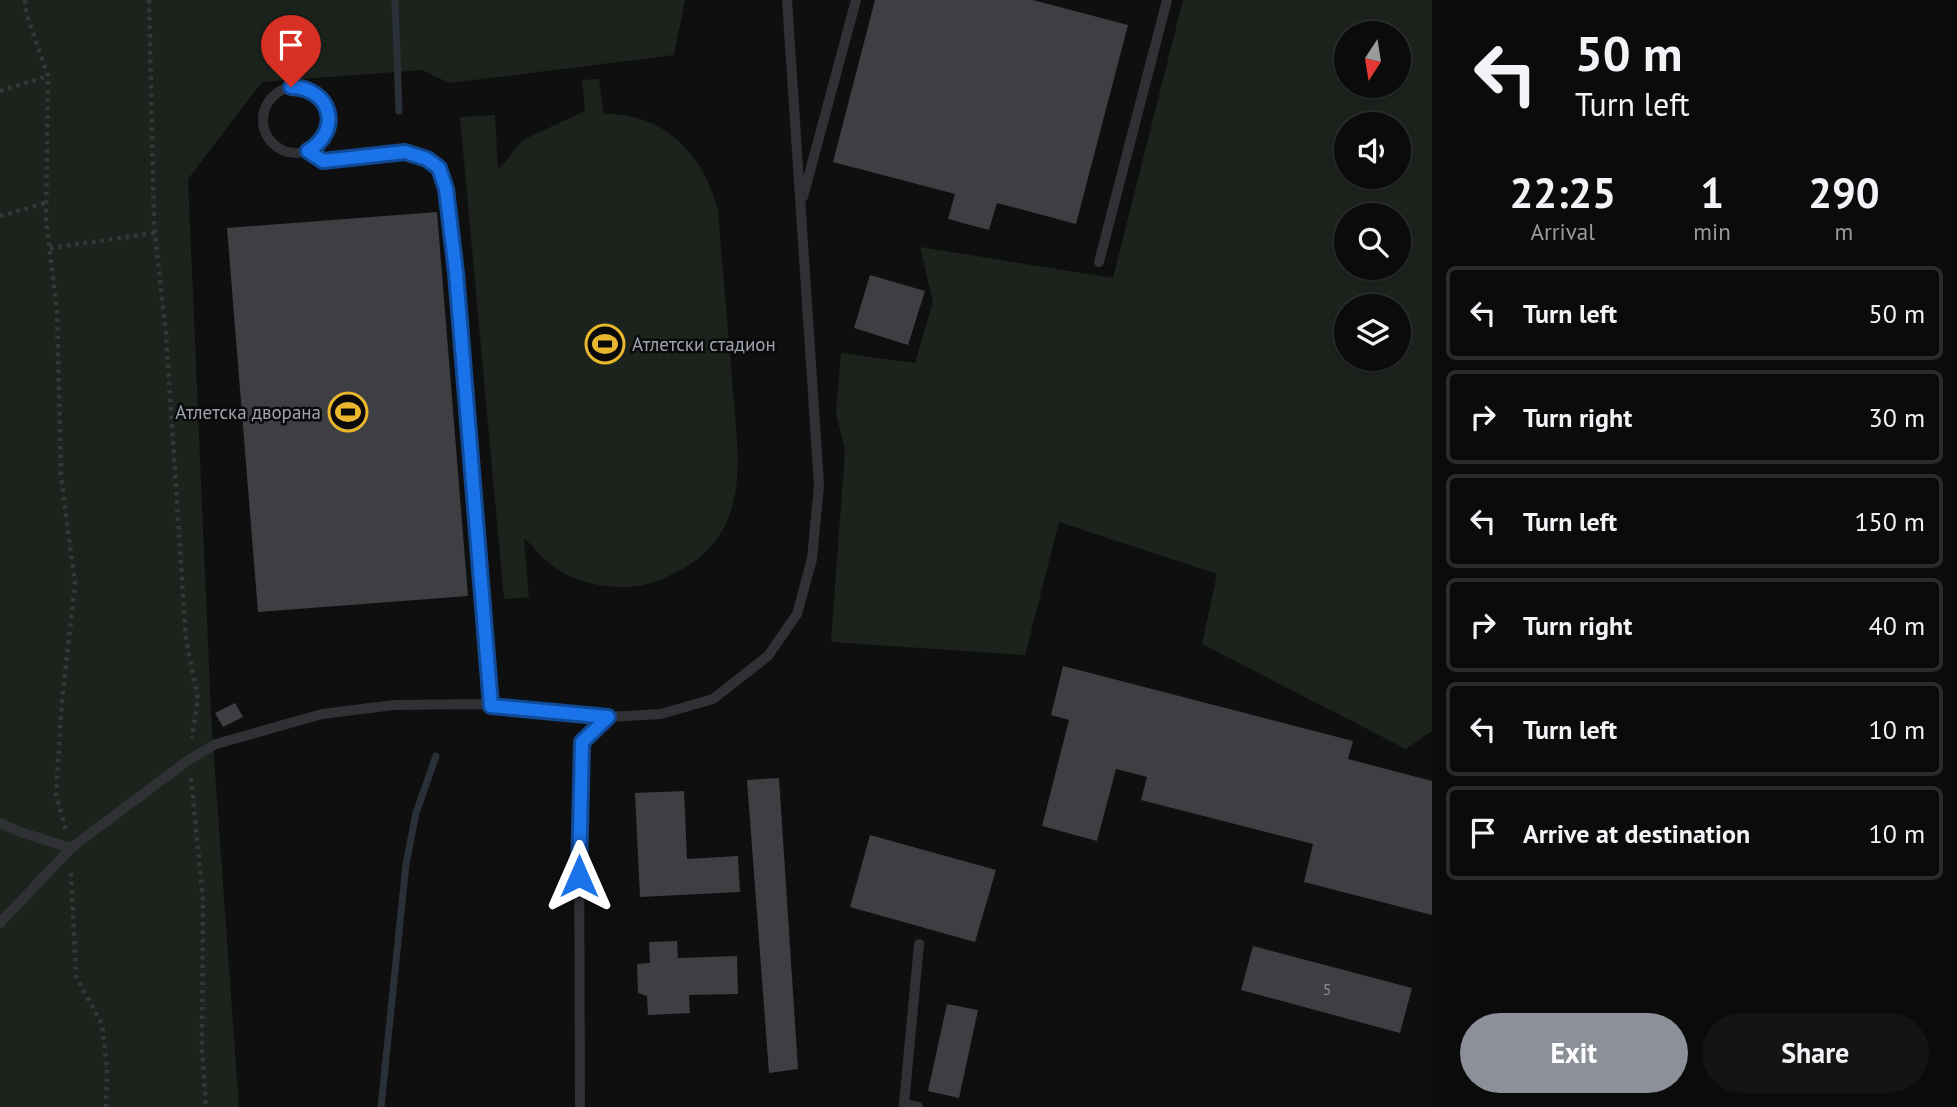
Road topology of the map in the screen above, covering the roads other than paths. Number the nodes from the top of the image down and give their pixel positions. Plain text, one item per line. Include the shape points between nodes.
1 (787, 0) edge
2 (856, 0) edge
3 (1167, 0) edge
4 (308, 151) junction
5 (800, 205) junction
6 (1099, 262) dead end
7 (491, 706) junction
8 (608, 717) junction
9 (0, 823) edge
10 (71, 848) junction
11 (0, 923) edge
12 (919, 944) dead end
13 (580, 1107) edge
14 (918, 1107) edge

1 - 5 lane
2 - 5 lane
3 - 6 lane
4 - 4 lane via 324,138 329,117 326,107 312,91 280,91 265,107 264,130 277,148
4 - 7 lane via 323,161 405,152 439,168 446,189
5 - 8 lane via 819,485 812,559 797,614 768,656 713,699 660,714
7 - 8 lane
7 - 10 lane via 394,705 322,714 215,744
8 - 13 lane via 582,742
9 - 10 lane
10 - 11 lane
12 - 14 lane via 904,1104

